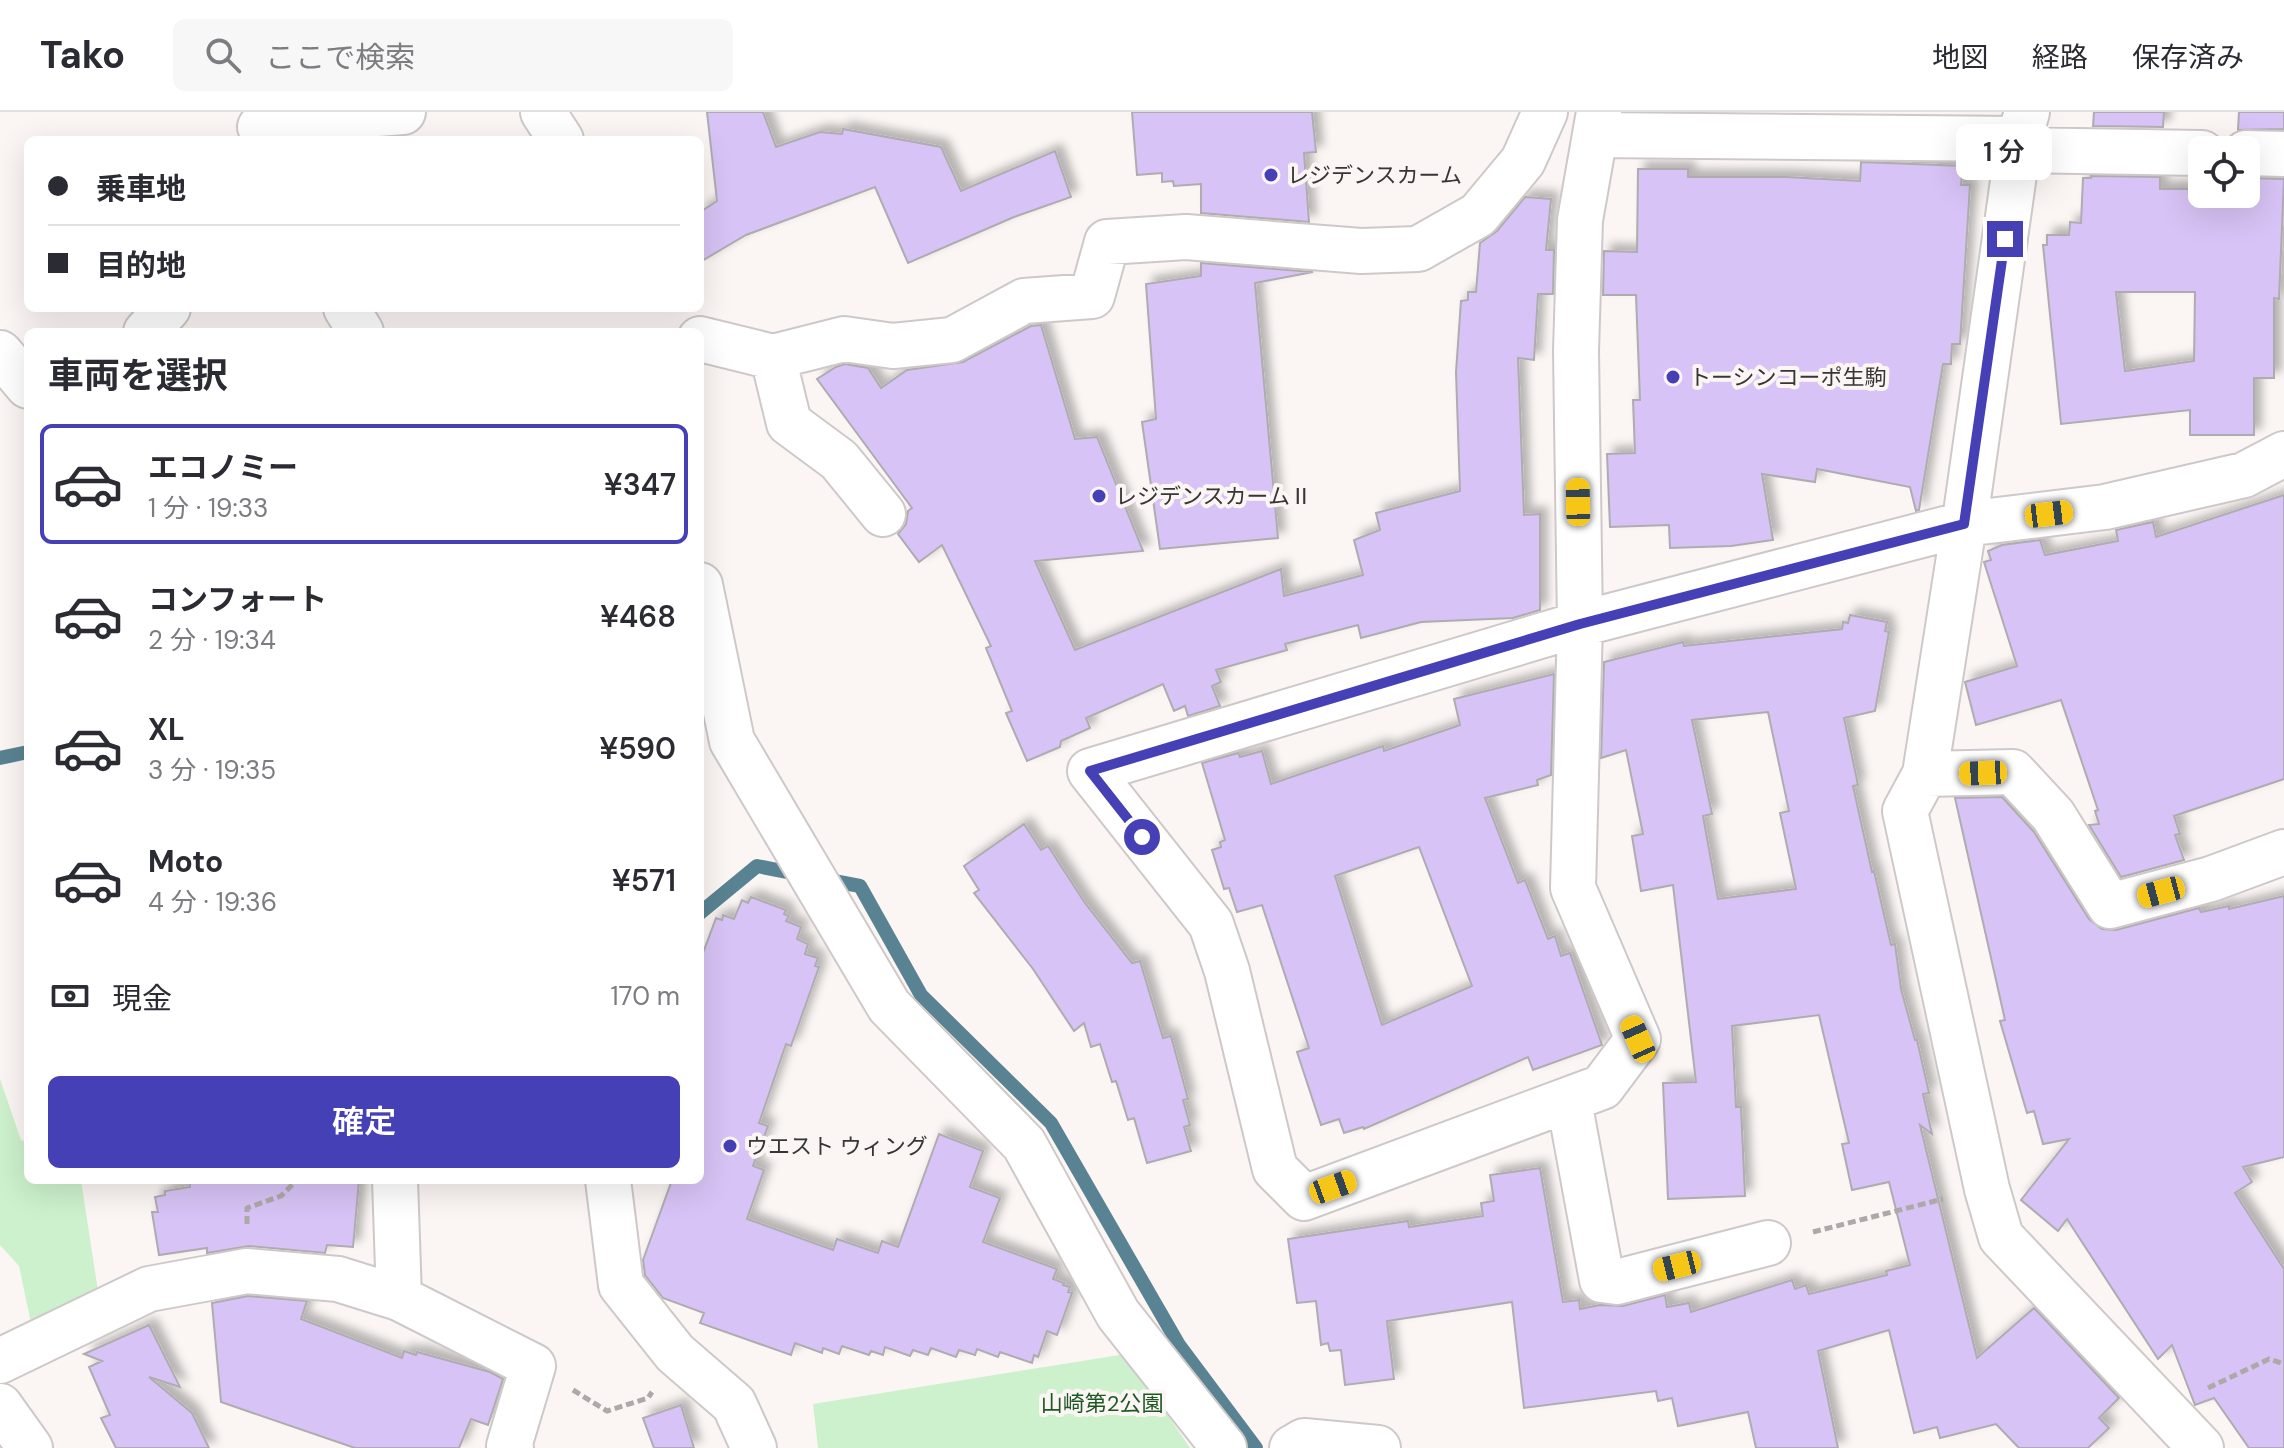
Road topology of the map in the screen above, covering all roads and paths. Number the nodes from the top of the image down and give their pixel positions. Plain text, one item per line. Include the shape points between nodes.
1 (403, 112) edge
2 (543, 112) edge
3 (1545, 112) edge
4 (1598, 123) edge
5 (260, 126) edge
6 (2021, 134) edge
7 (558, 136) edge
8 (2188, 152) edge
9 (2260, 153) edge
10 (2284, 154) edge
11 (164, 312) edge
12 (150, 328) edge
13 (704, 340) edge
14 (0, 353) edge
15 (773, 357) junction
16 (24, 381) edge
17 (2284, 454) edge
18 (883, 514) dead end
19 (1964, 524) junction
20 (704, 604) edge
21 (1580, 624) junction
22 (1925, 774) junction
23 (2284, 852) edge
24 (1569, 1101) junction
25 (293, 1184) edge
26 (395, 1184) edge
27 (608, 1184) edge
28 (1987, 1189) junction
29 (1768, 1243) joint
30 (247, 1271) junction
31 (399, 1298) junction
32 (675, 1353) junction
33 (0, 1361) edge
34 (2284, 1364) edge
35 (533, 1366) junction
36 (0, 1406) edge
37 (2164, 1407) junction
38 (30, 1448) edge
39 (511, 1448) edge
40 (754, 1448) edge
41 (1224, 1448) edge
42 (1292, 1448) edge
43 (1378, 1448) edge
44 (2201, 1448) edge

1 - 5 street
2 - 7 street
3 - 15 street via 1523,161 1478,215 1418,249 1361,251 1186,237 1107,242 1092,296 1024,301 952,340 893,346 844,339
4 - 6 street
4 - 21 street via 1580,220
6 - 8 street
6 - 19 street
9 - 10 street
11 - 12 street
13 - 15 street
14 - 16 street
15 - 18 street via 789,423 839,460
17 - 19 street via 2244,475 2105,507
19 - 21 street
19 - 22 street
20 - 41 street via 732,741 889,1006 1024,1144 1118,1314
21 - 24 street via 1573,888 1638,1039 1602,1087
21 - 24 street via 1090,771 1211,924 1275,1169 1304,1198
22 - 23 street via 2013,772 2053,815 2110,906 2211,879
22 - 28 street via 1905,811
24 - 29 street via 1602,1280 1617,1282
25 - 30 path via 281,1196 247,1208
26 - 31 street
27 - 32 street via 621,1285
28 - 29 path
28 - 37 street via 2001,1237
30 - 31 street via 338,1279
30 - 33 street via 149,1289
31 - 35 street
32 - 35 path via 648,1398 607,1411
32 - 40 street via 734,1404
34 - 37 path via 2269,1359
35 - 39 street
36 - 38 street
37 - 44 street
42 - 43 street via 1304,1441

